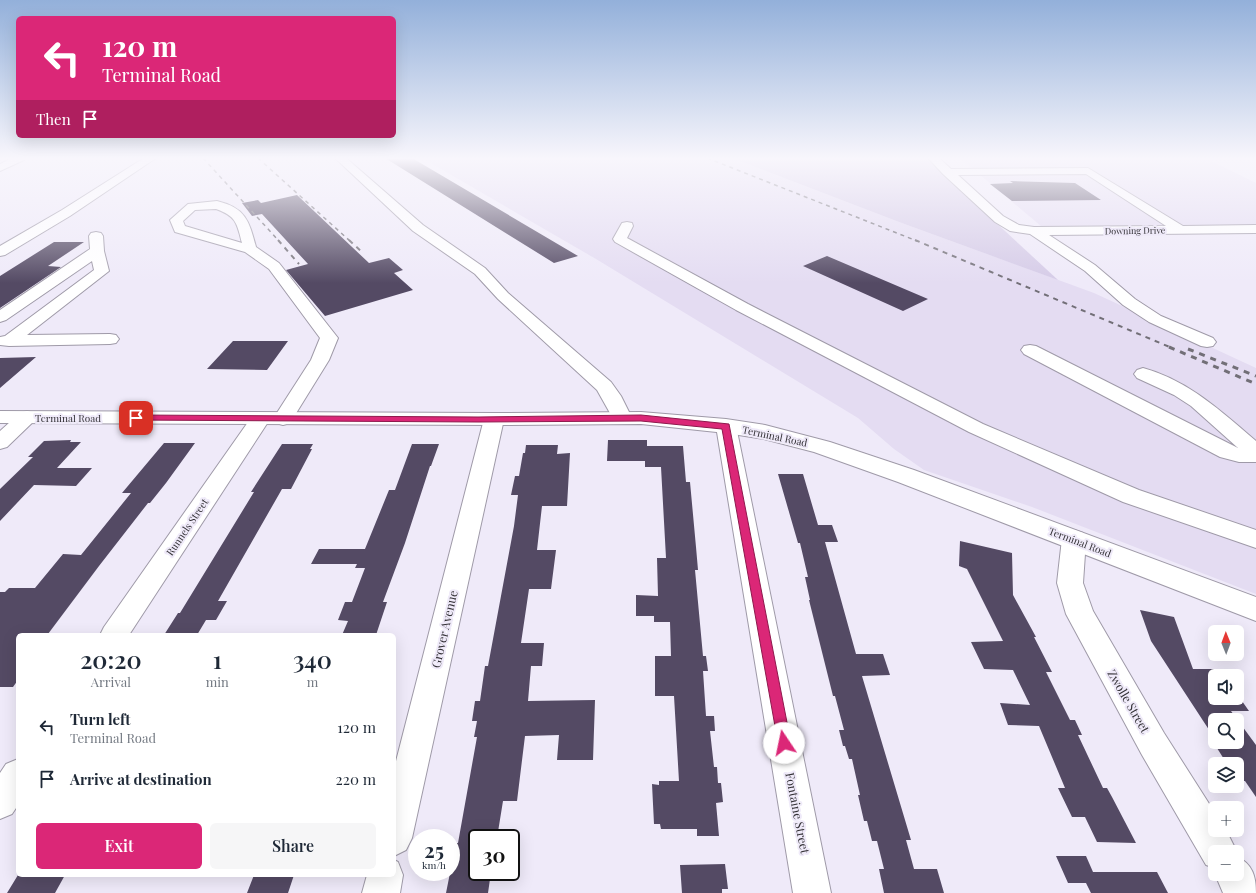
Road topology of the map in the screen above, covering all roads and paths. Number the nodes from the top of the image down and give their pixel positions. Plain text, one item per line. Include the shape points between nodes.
1 (87, 200) edge
2 (386, 200) edge
3 (978, 200) edge
4 (1133, 200) edge
5 (627, 226) dead end
6 (1256, 229) edge
7 (1181, 230) junction
8 (1034, 232) junction
9 (250, 249) dead end
10 (0, 252) edge
11 (0, 317) edge
12 (110, 340) dead end
13 (4, 341) edge
14 (1207, 342) dead end
15 (1030, 350) dead end
16 (1143, 374) dead end
17 (0, 417) edge
18 (27, 417) junction
19 (622, 418) junction
20 (272, 419) junction
21 (494, 419) junction
22 (726, 426) junction
23 (0, 442) edge
24 (1256, 452) edge
25 (1256, 455) edge
26 (1074, 539) junction
27 (1256, 539) edge
28 (1256, 609) edge
29 (115, 633) edge
30 (16, 779) edge
31 (0, 802) edge
32 (396, 830) edge
33 (1215, 845) edge
34 (385, 877) edge
35 (1237, 881) edge
36 (381, 893) edge
37 (812, 893) edge
38 (1244, 893) edge

1 - 10 street
2 - 19 street via 418,228 485,276 503,296 604,386
3 - 8 street, Downing Drive via 999,219 1015,228
4 - 7 street
5 - 27 street via 620,239 742,307 976,428 1131,496
6 - 7 street, Downing Drive
7 - 8 street, Downing Drive
8 - 14 street via 1090,268 1148,315
9 - 20 street, Runnels Street via 274,266 329,338 320,360
11 - 13 street via 96,244 102,270
12 - 13 street
15 - 25 street via 1227,452
16 - 24 street via 1182,391 1198,402
17 - 18 main road, Terminal Road
18 - 20 main road, Terminal Road
18 - 23 street
19 - 21 main road, Terminal Road
19 - 22 main road, Terminal Road
20 - 21 main road, Terminal Road
20 - 29 street, Runnels Street
21 - 32 street, Grover Avenue
22 - 26 main road, Terminal Road via 765,432 822,447
22 - 37 street, Fontaine Street
26 - 28 main road, Terminal Road
26 - 33 street, Zwolle Street via 1070,582 1080,614 1153,744
30 - 31 street
34 - 36 street
35 - 38 street

